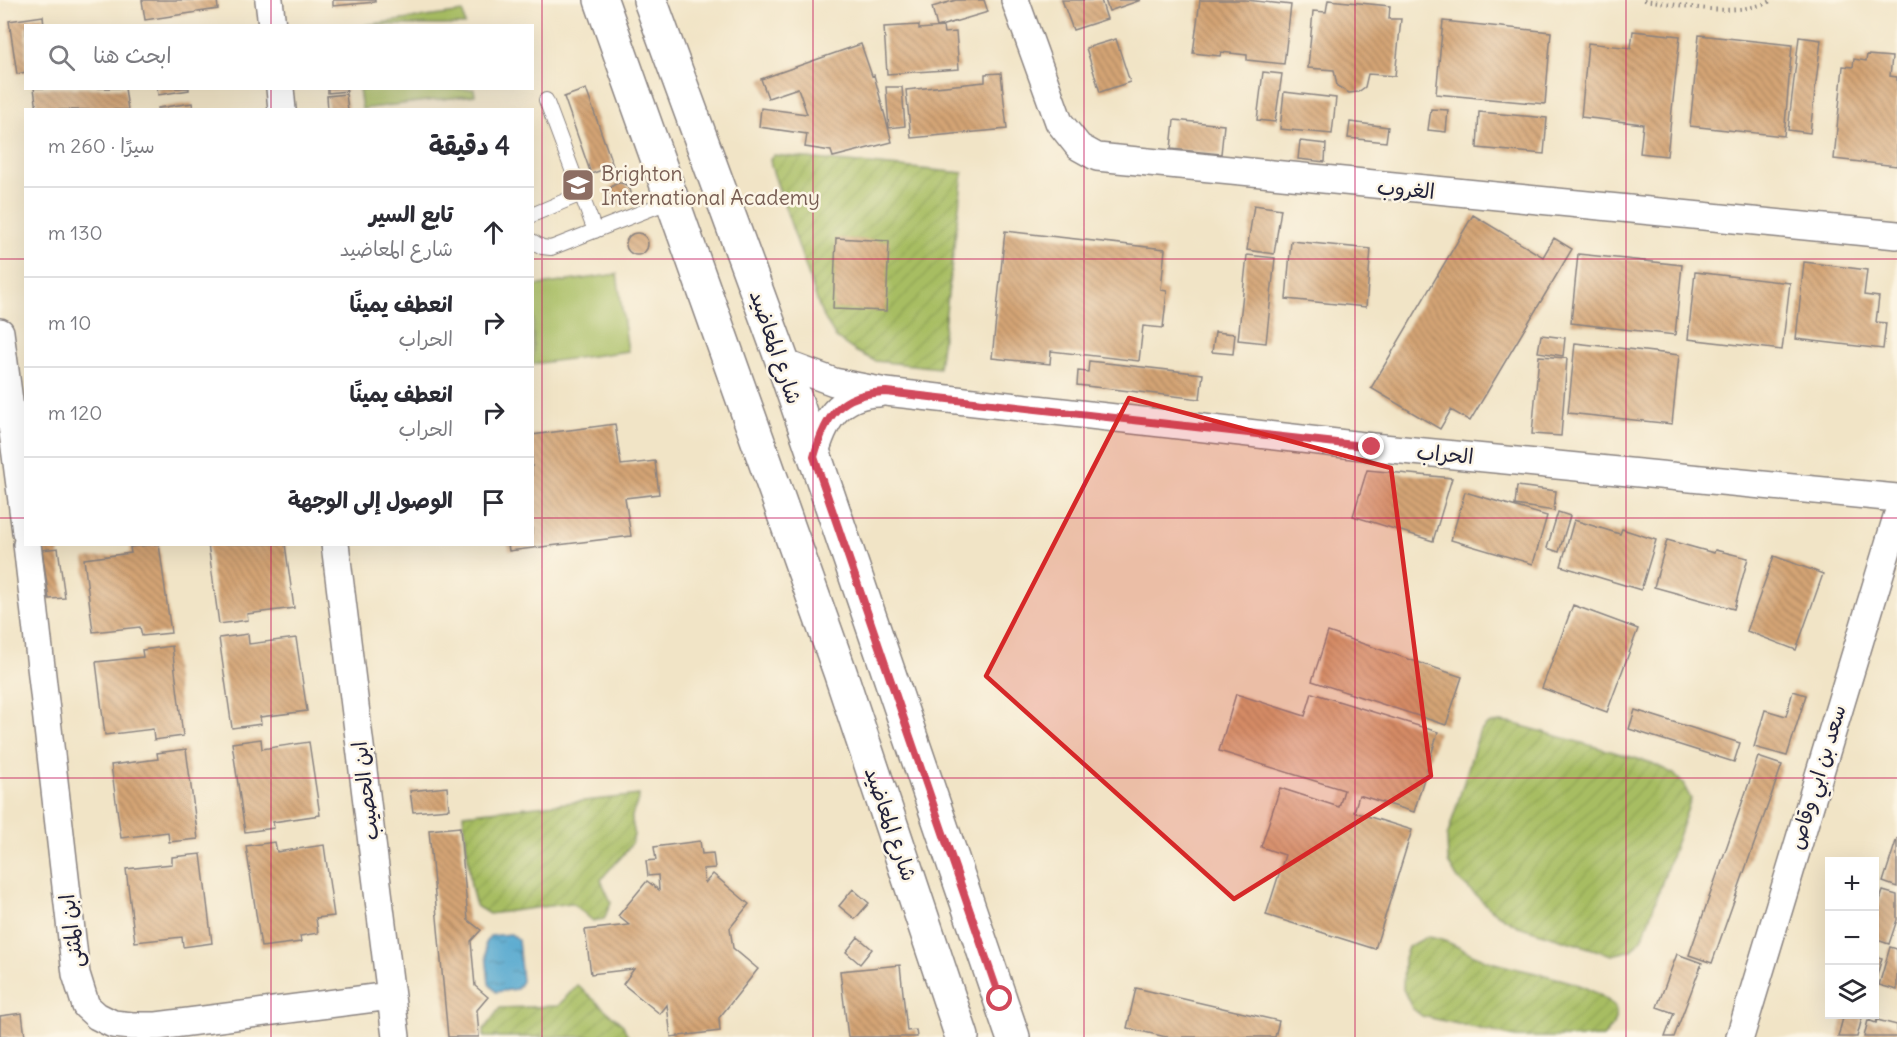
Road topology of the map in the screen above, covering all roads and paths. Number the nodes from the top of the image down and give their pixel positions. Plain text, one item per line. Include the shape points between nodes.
1 (269, 0) edge
2 (601, 0) edge
3 (650, 0) edge
4 (1015, 0) edge
5 (1644, 0) edge
6 (1773, 0) edge
7 (272, 24) edge
8 (280, 90) edge
9 (546, 100) dead end
10 (282, 108) edge
11 (581, 194) junction
12 (673, 200) junction
13 (534, 214) edge
14 (595, 231) junction
15 (1897, 235) edge
16 (534, 242) edge
17 (0, 332) edge
18 (783, 363) junction
19 (886, 392) junction
20 (20, 427) edge
21 (814, 457) junction
22 (24, 497) edge
23 (1897, 498) edge
24 (1897, 517) edge
25 (27, 546) edge
26 (335, 546) edge
27 (390, 996) junction
28 (396, 1037) edge
29 (962, 1037) edge
30 (1013, 1037) edge
31 (1740, 1037) edge

1 - 7 street
2 - 12 street, شارع المعاضيد
3 - 18 street, شارع المعاضيد
4 - 15 street, الغروب via 1059,122 1079,147 1097,157
5 - 6 path via 1740,11
8 - 10 street
9 - 11 lane
11 - 13 lane
11 - 14 lane
12 - 14 lane
12 - 29 street, شارع المعاضيد via 840,672
14 - 16 lane via 551,248
17 - 20 street
18 - 19 street, الحراب via 834,382
18 - 21 street, شارع المعاضيد
19 - 21 street, الحراب via 861,395 831,414 822,428
19 - 23 street, الحراب via 1360,446
20 - 22 street
21 - 30 street, شارع المعاضيد
24 - 31 street, سعد بن ابي وقاص
25 - 27 street, ابن المثنى via 76,974 86,1006 113,1024 157,1026
26 - 27 street, ابن الحصيب
27 - 28 street, ابن الحصيب

